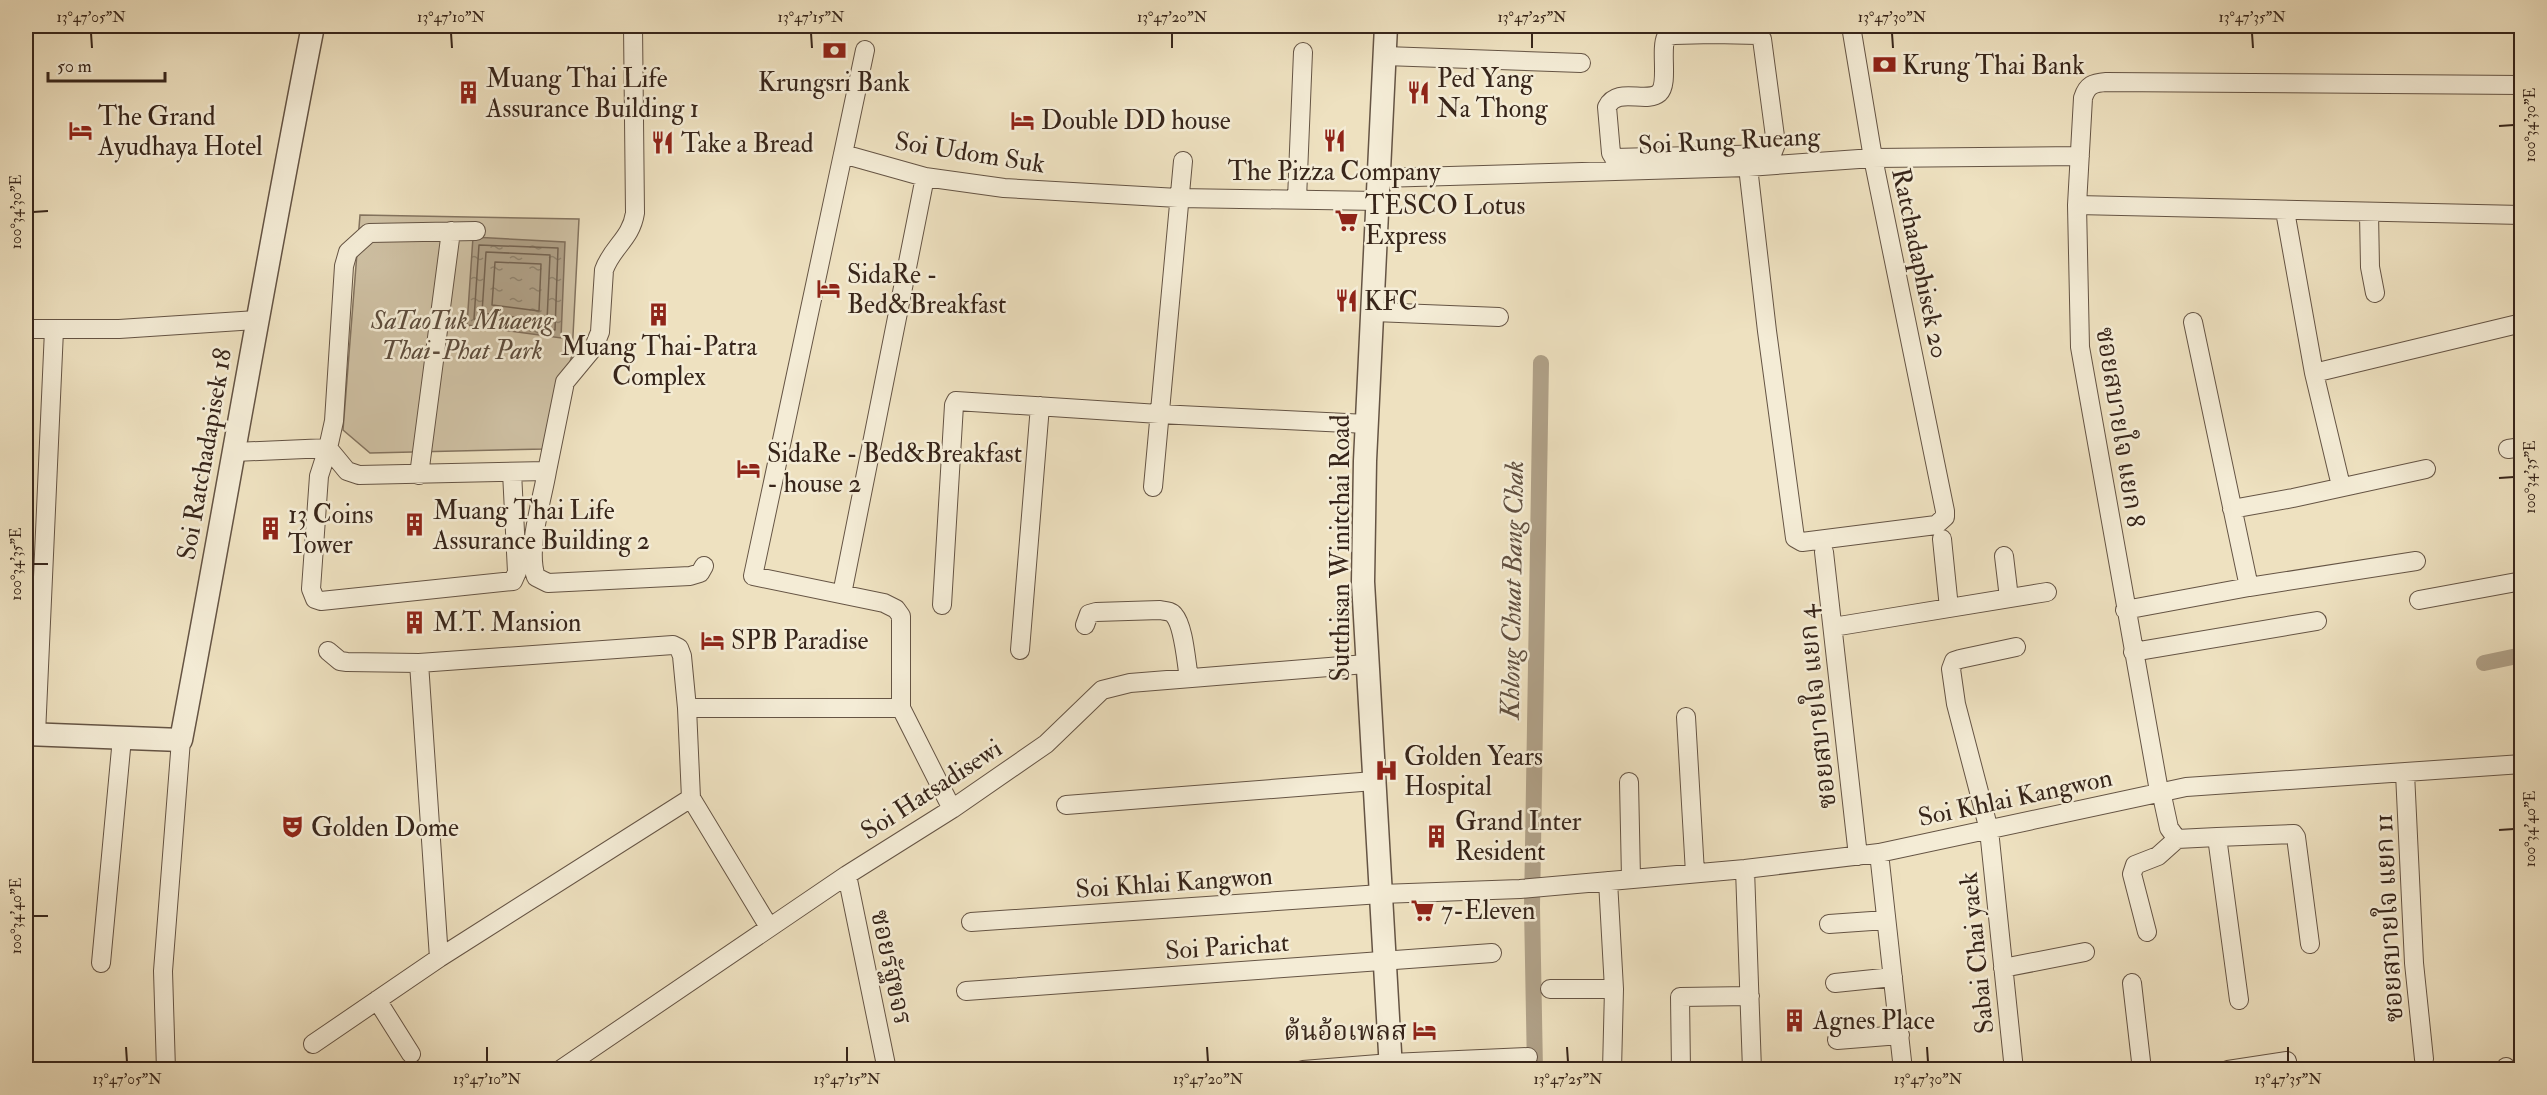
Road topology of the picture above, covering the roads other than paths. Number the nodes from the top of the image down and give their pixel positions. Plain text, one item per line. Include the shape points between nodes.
1 (313, 26) edge
2 (633, 26) edge
3 (1386, 26) edge
4 (1851, 26) edge
5 (1713, 30) edge
6 (865, 50) dead end
7 (1303, 52) dead end
8 (1385, 56) junction
9 (1581, 63) dead end
10 (2522, 85) edge
11 (843, 154) junction
12 (2080, 156) junction
13 (1873, 158) junction
14 (1183, 161) dead end
15 (1748, 167) junction
16 (925, 177) junction
17 (1380, 178) junction
18 (1178, 198) junction
19 (1298, 199) junction
20 (1379, 201) junction
21 (2077, 205) junction
22 (2286, 211) junction
23 (2369, 213) junction
24 (2522, 215) edge
25 (451, 231) junction
26 (476, 231) dead end
27 (2375, 293) dead end
28 (1374, 312) junction
29 (1499, 317) dead end
30 (256, 320) junction
31 (2193, 322) dead end
32 (2522, 323) edge
33 (26, 329) edge
34 (54, 330) junction
35 (2314, 373) junction
36 (1040, 406) junction
37 (1159, 414) junction
38 (1367, 424) junction
39 (328, 448) junction
40 (235, 452) junction
41 (2426, 469) dead end
42 (547, 471) junction
43 (512, 472) junction
44 (419, 475) junction
45 (2341, 486) junction
46 (1153, 488) dead end
47 (2232, 509) junction
48 (1942, 539) dead end
49 (1824, 552) dead end
50 (2004, 556) dead end
51 (2416, 561) dead end
52 (705, 566) dead end
53 (2522, 581) edge
54 (2249, 587) junction
55 (2047, 592) dead end
56 (842, 594) junction
57 (2009, 598) junction
58 (2419, 600) dead end
59 (942, 605) dead end
60 (1949, 608) junction
61 (2125, 610) junction
62 (2317, 621) dead end
63 (1085, 625) dead end
64 (1833, 627) junction
65 (33, 631) edge
66 (2016, 647) dead end
67 (1020, 650) dead end
68 (328, 651) dead end
69 (2133, 652) junction
70 (419, 663) junction
71 (1366, 664) junction
72 (1189, 678) junction
73 (687, 708) junction
74 (901, 708) junction
75 (1686, 717) dead end
76 (31, 734) edge
77 (122, 738) junction
78 (182, 740) junction
79 (2522, 764) edge
80 (2405, 773) junction
81 (1374, 781) junction
82 (1629, 782) dead end
83 (2160, 791) junction
84 (691, 798) junction
85 (1066, 804) dead end
86 (952, 809) junction
87 (1989, 830) junction
88 (2217, 837) junction
89 (2177, 839) junction
90 (1879, 853) junction
91 (1858, 856) junction
92 (1745, 869) junction
93 (1695, 873) junction
94 (847, 875) junction
95 (1631, 878) junction
96 (1608, 881) junction
97 (1381, 894) junction
98 (1886, 920) junction
99 (970, 922) dead end
100 (1829, 924) dead end
101 (770, 927) junction
102 (2147, 932) dead end
103 (2310, 944) dead end
104 (2085, 952) dead end
105 (1492, 953) dead end
106 (439, 958) junction
107 (1385, 960) junction
108 (100, 963) dead end
109 (2003, 968) junction
110 (1893, 977) junction
111 (1835, 983) dead end
112 (2132, 983) dead end
113 (1550, 989) dead end
114 (1614, 989) junction
115 (966, 990) dead end
116 (1750, 996) junction
117 (2239, 999) dead end
118 (376, 1000) junction
119 (1900, 1035) junction
120 (1838, 1040) dead end
121 (313, 1044) dead end
122 (411, 1054) dead end
123 (1528, 1057) dead end
124 (2424, 1059) dead end
125 (2287, 1062) dead end
126 (1391, 1066) edge
127 (166, 1070) edge
128 (560, 1070) edge
129 (887, 1070) edge
130 (1303, 1070) edge
131 (1612, 1070) edge
132 (1681, 1070) edge
133 (1752, 1070) edge
134 (1903, 1070) edge
135 (2014, 1070) edge
136 (2142, 1070) edge
137 (2228, 1070) edge

1 - 30 street, Soi Ratchadapisek 18
2 - 42 street via 633,226 607,260 600,332 594,346 565,382
3 - 8 street, Sutthisan Winitchai Road
4 - 13 street, Ratchadaphisek 20
5 - 5 street via 1758,35 1762,39 1776,144 1772,154 1614,158 1607,107 1610,100 1659,93 1664,85 1666,37
6 - 11 street
7 - 19 street
8 - 9 street
8 - 17 street, Sutthisan Winitchai Road
10 - 12 street, ซอยสบายใจ แยก 8 via 2094,83 2083,98
11 - 16 street, Soi Udom Suk
11 - 56 street via 753,576
12 - 13 street, Soi Rung Rueang
12 - 21 street, ซอยสบายใจ แยก 8
13 - 15 street, Soi Rung Rueang
13 - 15 street, Ratchadaphisek 20 via 1945,517 1936,525 1802,542 1795,538
14 - 18 street
15 - 17 street, Soi Rung Rueang
16 - 18 street, Soi Udom Suk via 1004,188
16 - 56 street
17 - 20 street, Sutthisan Winitchai Road
18 - 19 street, Soi Udom Suk
18 - 37 street
19 - 20 street, Soi Udom Suk
20 - 28 street, Sutthisan Winitchai Road
21 - 22 street
21 - 61 street, ซอยสบายใจ แยก 8 via 2080,347
22 - 23 street
22 - 35 street
23 - 24 street
23 - 27 street via 2370,267
25 - 26 street
25 - 39 street via 369,233 348,252 334,421
25 - 44 street
28 - 29 street
28 - 38 street, Sutthisan Winitchai Road
30 - 34 street
30 - 40 street, Soi Ratchadapisek 18
31 - 47 street
32 - 35 street
33 - 34 street
34 - 65 street
35 - 45 street
36 - 37 street
36 - 59 street via 960,400 954,405
36 - 67 street
37 - 38 street
37 - 46 street
38 - 71 street, Sutthisan Winitchai Road via 1363,553
39 - 40 street
39 - 43 street via 319,476 311,589 315,599 321,601 513,581 518,573
39 - 44 street via 347,471 360,475
40 - 78 street, Soi Ratchadapisek 18
41 - 45 street
42 - 43 street
42 - 52 street via 533,546 536,577 548,583 690,576
43 - 44 street
45 - 47 street
47 - 54 street
48 - 60 street
49 - 64 street, ซอยสบายใจ แยก 4
50 - 57 street
51 - 54 street
53 - 58 street
54 - 61 street
55 - 57 street
56 - 74 street via 884,603 901,616
57 - 60 street
60 - 64 street
61 - 69 street, ซอยสบายใจ แยก 8
62 - 69 street
63 - 72 street via 1089,614 1096,612 1171,612 1180,629
64 - 91 street, ซอยสบายใจ แยก 4
65 - 76 street
66 - 87 street, Sabai Chai yaek via 1960,659 1951,669 1956,704
68 - 70 street via 347,662
69 - 83 street, ซอยสบายใจ แยก 8
70 - 73 street via 673,645 682,656
70 - 106 street
71 - 72 street, Soi Hatsadisewi
71 - 81 street, Sutthisan Winitchai Road
72 - 86 street, Soi Hatsadisewi via 1130,683 1102,690 1046,744
73 - 74 street
73 - 84 street
74 - 86 street
75 - 93 street
76 - 77 street
77 - 78 street
77 - 108 street
78 - 127 street via 163,971
79 - 80 street, Soi Khlai Kangwon
80 - 83 street, Soi Khlai Kangwon
80 - 124 street, ซอยสบายใจ แยก 11 via 2414,963
81 - 85 street
81 - 97 street, Sutthisan Winitchai Road
82 - 95 street
83 - 87 street, Soi Khlai Kangwon
83 - 89 street, ซอยสบายใจ แยก 8 via 2169,828
84 - 101 street
84 - 106 street
86 - 94 street, Soi Hatsadisewi
87 - 90 street, Soi Khlai Kangwon
87 - 109 street, Sabai Chai yaek
88 - 89 street
88 - 103 street via 2294,834
88 - 117 street
89 - 102 street via 2167,850 2133,868
90 - 91 street, Soi Khlai Kangwon
90 - 98 street
91 - 92 street, Soi Khlai Kangwon
92 - 93 street, Soi Khlai Kangwon
92 - 116 street
93 - 95 street, Soi Khlai Kangwon
94 - 101 street, Soi Hatsadisewi
94 - 129 street, ซอยรัฐขจร
95 - 96 street, Soi Khlai Kangwon
96 - 97 street, Soi Khlai Kangwon
96 - 114 street
97 - 99 street, Soi Khlai Kangwon
97 - 107 street, Sutthisan Winitchai Road
98 - 100 street
98 - 110 street
101 - 128 street, Soi Hatsadisewi
104 - 109 street
105 - 107 street, Soi Parichat
106 - 118 street
107 - 115 street, Soi Parichat
107 - 126 street, Sutthisan Winitchai Road
109 - 135 street, Sabai Chai yaek
110 - 111 street
110 - 119 street
112 - 136 street
113 - 114 street
114 - 131 street
116 - 132 street via 1680,996
116 - 133 street
118 - 121 street
118 - 122 street
119 - 120 street
119 - 134 street
123 - 126 street
125 - 137 street
126 - 130 street

